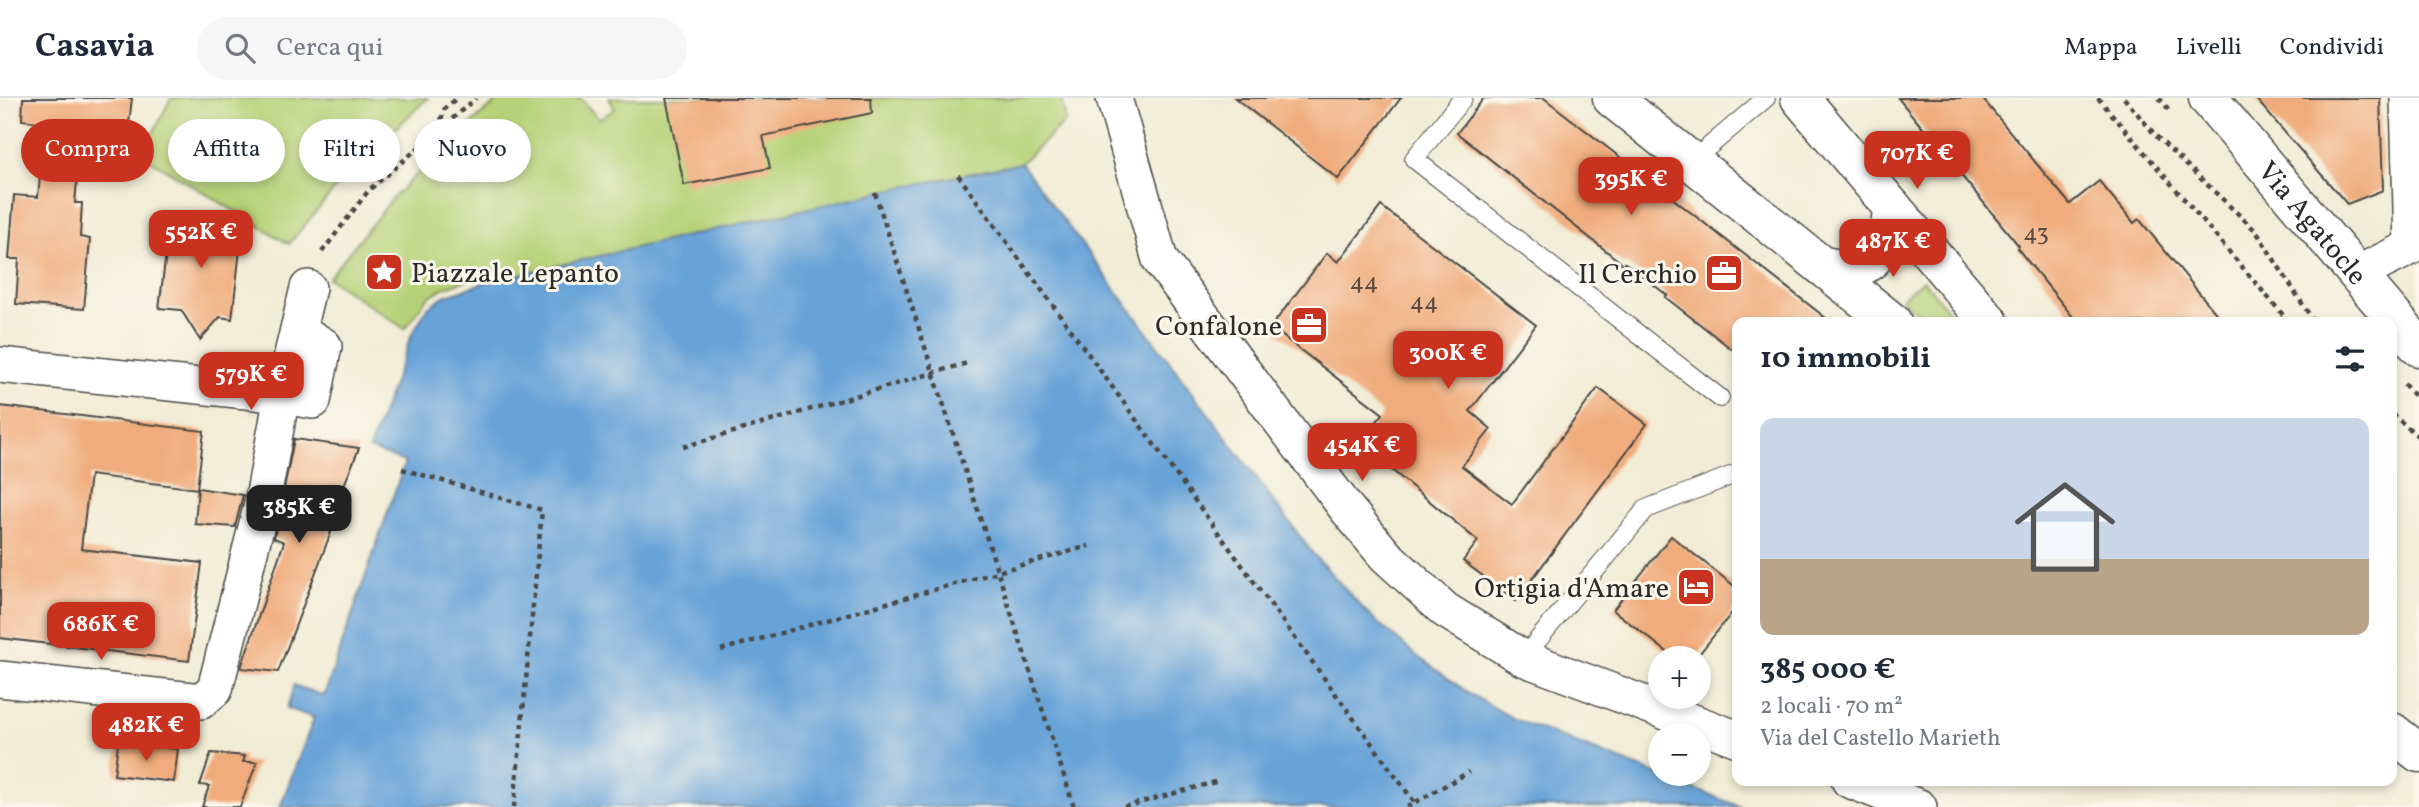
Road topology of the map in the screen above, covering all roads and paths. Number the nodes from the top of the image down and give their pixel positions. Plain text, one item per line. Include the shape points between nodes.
1 (457, 98) edge
2 (476, 98) edge
3 (1114, 98) edge
4 (1462, 98) edge
5 (1612, 98) edge
6 (1766, 98) edge
7 (1800, 98) edge
8 (2098, 98) edge
9 (2124, 98) edge
10 (2208, 98) edge
11 (2409, 98) edge
12 (441, 119) edge
13 (452, 119) edge
14 (414, 152) edge
15 (1692, 161) junction
16 (958, 175) dead end
17 (875, 193) dead end
18 (1892, 207) junction
19 (2416, 244) edge
20 (1822, 266) junction
21 (2357, 274) junction
22 (308, 288) joint
23 (1886, 317) edge
24 (1986, 317) edge
25 (2285, 317) edge
26 (2311, 317) edge
27 (2394, 317) edge
28 (2397, 321) edge
29 (2419, 347) edge
30 (967, 363) dead end
31 (0, 365) edge
32 (933, 373) junction
33 (269, 394) junction
34 (1720, 398) dead end
35 (2397, 418) edge
36 (2419, 437) edge
37 (683, 447) dead end
38 (402, 469) dead end
39 (1732, 474) edge
40 (1089, 546) dead end
41 (998, 572) junction
42 (721, 650) dead end
43 (1523, 658) junction
44 (0, 679) edge
45 (2397, 736) edge
46 (1732, 737) edge
47 (2419, 753) edge
48 (1469, 772) dead end
49 (1219, 781) dead end
50 (1865, 786) edge
51 (1415, 803) junction
52 (514, 807) edge
53 (1074, 807) edge
54 (1124, 807) edge
55 (1408, 807) edge
56 (1919, 807) edge

1 - 12 path via 445,108
2 - 13 path
3 - 43 street via 1160,260 1385,555 1445,610
4 - 34 lane via 1414,159
5 - 15 street
6 - 15 lane
7 - 18 street
8 - 25 path
9 - 26 path via 2256,232
10 - 21 street, Via Agatocle
11 - 19 street
14 - 22 path via 369,190 313,265
15 - 20 street
16 - 51 path
17 - 32 path
18 - 20 street via 1887,238 1872,257 1852,269
18 - 24 street
19 - 21 street
20 - 23 street
21 - 27 street, Via Agatocle
22 - 33 street via 298,330
28 - 29 street, Via Agatocle
30 - 32 path
31 - 33 street
32 - 37 path
32 - 41 path
33 - 44 street via 275,438 215,689 201,701
35 - 36 path
38 - 52 path via 542,510
39 - 43 lane via 1646,509
40 - 41 path
41 - 42 path
41 - 53 path
43 - 46 street
45 - 47 street
48 - 51 path
49 - 54 path
50 - 56 street
51 - 55 path

